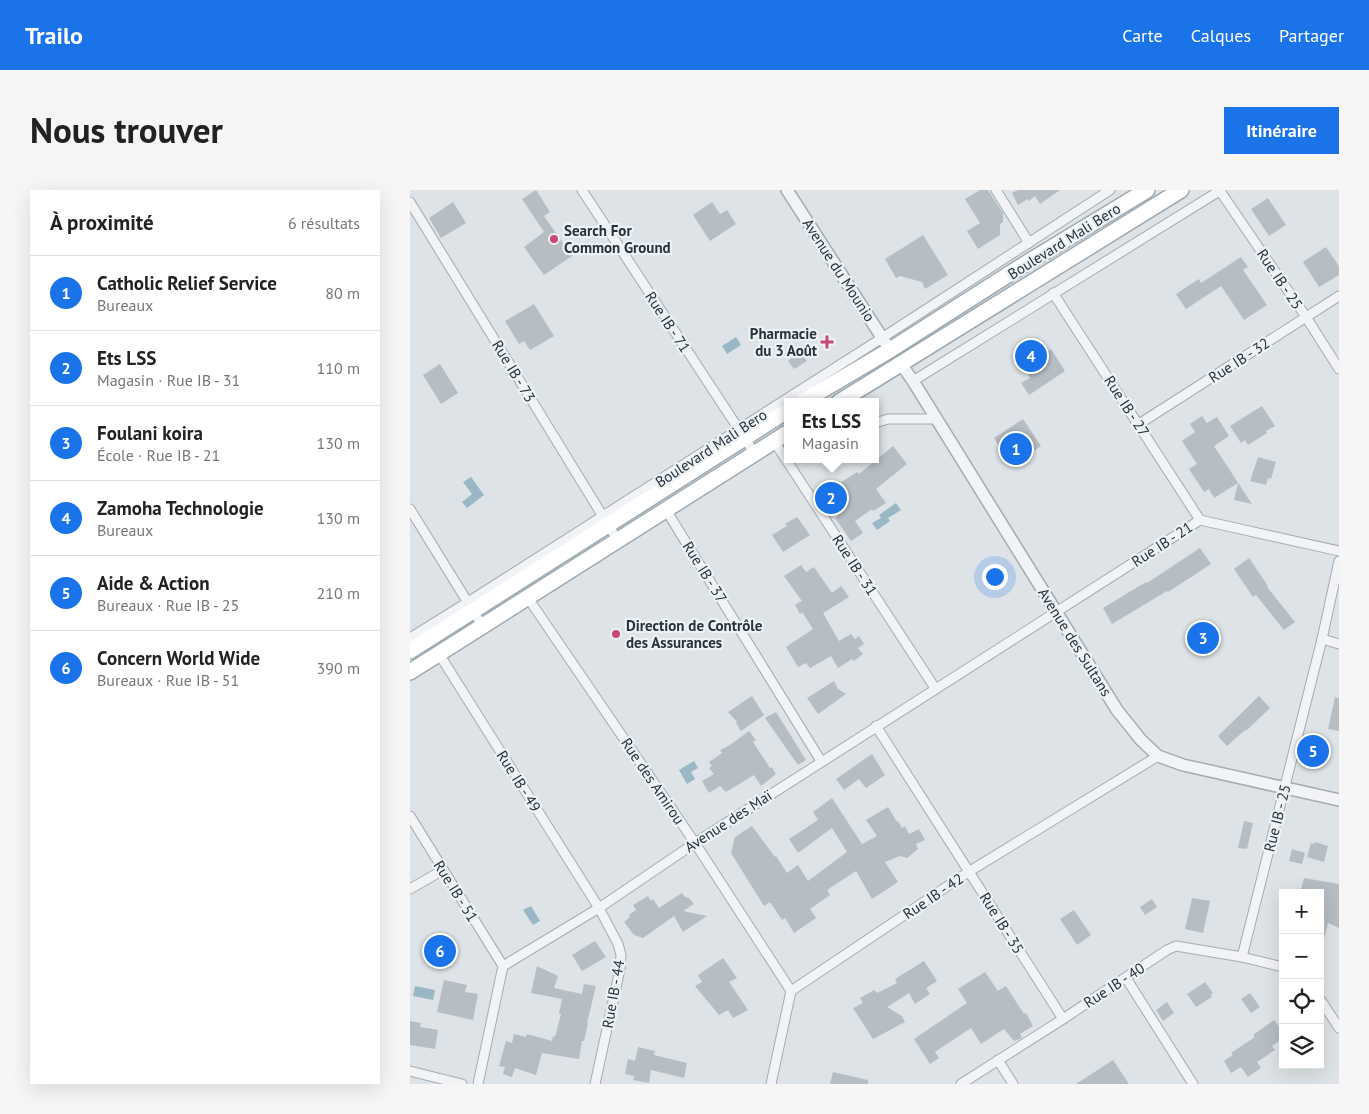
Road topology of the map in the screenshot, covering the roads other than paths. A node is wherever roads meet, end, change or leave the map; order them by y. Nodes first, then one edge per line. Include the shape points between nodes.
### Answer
1 (582, 190) edge
2 (787, 190) edge
3 (996, 190) edge
4 (1110, 190) edge
5 (1147, 190) edge
6 (1180, 190) edge
7 (1220, 190) edge
8 (410, 202) edge
9 (1029, 243) junction
10 (1053, 293) junction
11 (1339, 296) edge
12 (1306, 317) junction
13 (886, 344) junction
14 (901, 364) junction
15 (1339, 369) edge
16 (913, 381) junction
17 (800, 398) edge
18 (808, 398) edge
19 (846, 398) edge
20 (784, 408) edge
21 (784, 413) edge
22 (936, 419) junction
23 (879, 422) edge
24 (1139, 424) junction
25 (742, 434) junction
26 (784, 435) edge
27 (774, 442) junction
28 (784, 453) edge
29 (755, 454) junction
30 (791, 463) edge
31 (410, 509) edge
32 (666, 510) junction
33 (1200, 520) junction
34 (605, 521) junction
35 (618, 541) junction
36 (1339, 551) edge
37 (1339, 561) edge
38 (528, 598) junction
39 (471, 607) junction
40 (1056, 612) junction
41 (482, 627) junction
42 (410, 638) edge
43 (1322, 639) junction
44 (1339, 644) edge
45 (410, 651) edge
46 (439, 654) junction
47 (410, 672) edge
48 (935, 688) junction
49 (876, 726) junction
50 (1158, 756) junction
51 (822, 761) junction
52 (1284, 789) junction
53 (1339, 800) edge
54 (410, 816) edge
55 (695, 843) junction
56 (443, 870) junction
57 (970, 871) junction
58 (410, 889) edge
59 (599, 908) junction
60 (1242, 957) junction
61 (503, 966) junction
62 (1279, 966) edge
63 (1126, 978) junction
64 (791, 991) junction
65 (1324, 1005) edge
66 (1063, 1019) junction
67 (1339, 1028) edge
68 (998, 1060) junction
69 (410, 1071) edge
70 (462, 1084) edge
71 (478, 1084) edge
72 (595, 1084) edge
73 (771, 1084) edge
74 (961, 1084) edge
75 (1013, 1084) edge
76 (1193, 1084) edge

1 - 25 street, Rue IB - 71
2 - 13 street, Avenue du Mounio
3 - 9 street
4 - 9 street, Boulevard Mali Bero
5 - 13 main road, Boulevard Mali Bero
6 - 14 main road, Boulevard Mali Bero
7 - 10 street
7 - 12 street, Rue IB - 25
8 - 34 street, Rue IB - 73
9 - 13 street, Boulevard Mali Bero
10 - 16 street
10 - 24 street, Rue IB - 27
11 - 12 street, Rue IB - 32
12 - 15 street, Rue IB - 25
12 - 24 street, Rue IB - 32
13 - 17 street, Boulevard Mali Bero
13 - 18 main road, Boulevard Mali Bero
14 - 16 street, Avenue des Sultans
14 - 19 main road, Boulevard Mali Bero
16 - 22 street, Avenue des Sultans
20 - 25 street, Boulevard Mali Bero
21 - 25 main road, Boulevard Mali Bero
22 - 23 street
22 - 40 street, Avenue des Sultans
24 - 33 street, Rue IB - 27
25 - 29 street, Rue IB - 71
25 - 34 main road, Boulevard Mali Bero
26 - 27 main road, Boulevard Mali Bero
27 - 28 street, Rue IB - 31
27 - 29 main road, Boulevard Mali Bero
29 - 32 main road, Boulevard Mali Bero
30 - 48 street, Rue IB - 31
31 - 39 street
32 - 35 main road, Boulevard Mali Bero
32 - 51 street, Rue IB - 37
33 - 36 street, Rue IB - 21
33 - 40 street, Rue IB - 21
34 - 35 street, Rue IB - 73
34 - 39 main road, Boulevard Mali Bero
35 - 38 main road, Boulevard Mali Bero
37 - 43 street, Rue IB - 25
38 - 41 main road, Boulevard Mali Bero
38 - 55 street, Rue des Amirou
39 - 41 street
39 - 42 street, Boulevard Mali Bero
39 - 45 main road, Boulevard Mali Bero
40 - 48 street, Avenue des Maï
40 - 50 street, Avenue des Sultans via 1117,710
41 - 46 main road, Boulevard Mali Bero
43 - 44 street
43 - 52 street, Rue IB - 25
46 - 47 main road, Boulevard Mali Bero
46 - 59 street, Rue IB - 49
48 - 49 street, Avenue des Maï
49 - 51 street, Avenue des Maï
49 - 57 street, Rue IB - 35
50 - 52 street, Avenue des Sultans
50 - 57 street, Rue IB - 42
51 - 55 street, Avenue des Maï
52 - 53 street, Avenue des Sultans
52 - 60 street, Rue IB - 25
54 - 56 street, Rue IB - 51
55 - 59 street, Avenue des Maï
55 - 64 street, Rue des Amirou
56 - 58 street
56 - 61 street, Rue IB - 51
57 - 64 street, Rue IB - 42
57 - 66 street, Rue IB - 35
59 - 61 street, Avenue des Maï
59 - 72 street, Rue IB - 44 via 621,955
60 - 62 street, Rue IB - 40
60 - 63 street, Rue IB - 40 via 1176,946
61 - 71 street
63 - 66 street, Rue IB - 40
63 - 76 street
64 - 73 street
65 - 67 street
66 - 68 street, Rue IB - 40
68 - 74 street, Rue IB - 40
68 - 75 street
69 - 70 street

